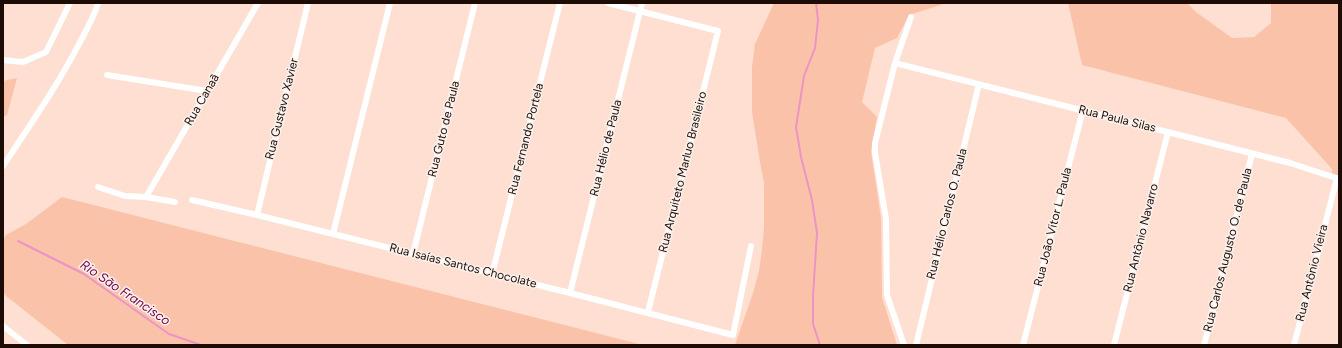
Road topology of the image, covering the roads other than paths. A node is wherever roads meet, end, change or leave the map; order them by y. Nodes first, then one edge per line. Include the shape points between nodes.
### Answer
1 (70, 3) edge
2 (98, 3) edge
3 (258, 3) edge
4 (308, 3) edge
5 (390, 3) edge
6 (475, 3) edge
7 (560, 3) edge
8 (608, 3) edge
9 (642, 3) edge
10 (639, 11) junction
11 (911, 17) dead end
12 (3, 60) edge
13 (894, 63) junction
14 (107, 74) dead end
15 (979, 84) junction
16 (207, 91) junction
17 (1083, 110) junction
18 (1168, 132) junction
19 (1252, 154) junction
20 (3, 166) edge
21 (1338, 179) edge
22 (98, 186) dead end
23 (146, 197) junction
24 (192, 200) dead end
25 (174, 202) dead end
26 (257, 215) junction
27 (334, 234) junction
28 (751, 246) dead end
29 (413, 254) junction
30 (492, 274) junction
31 (570, 292) junction
32 (648, 312) junction
33 (3, 326) edge
34 (27, 345) edge
35 (904, 345) edge
36 (916, 345) edge
37 (1023, 345) edge
38 (1114, 345) edge
39 (1204, 345) edge
40 (1294, 345) edge

1 - 12 street via 46,52 23,62
2 - 20 street via 75,52 52,92
3 - 16 street, Rua Canaã
4 - 26 street, Rua Gustavo Xavier
5 - 27 street
6 - 29 street, Rua Guto de Paula
7 - 30 street, Rua Fernando Portela
8 - 10 street
9 - 10 street, Rua Hélio de Paula
10 - 31 street, Rua Hélio de Paula
10 - 32 street, Rua Arquiteto Marluo Brasileiro via 718,31
11 - 13 street
13 - 15 street, Rua Paula Silas
13 - 35 street via 875,153 886,219 887,295
14 - 16 street
15 - 17 street, Rua Paula Silas
15 - 36 street, Rua Hélio Carlos O. Paula
16 - 23 street, Rua Canaã
17 - 18 street, Rua Paula Silas
17 - 37 street, Rua João Vitor L. Paula
18 - 19 street, Rua Paula Silas
18 - 38 street, Rua Antônio Navarro
19 - 21 street, Rua Paula Silas
19 - 39 street, Rua Carlos Augusto O. de Paula
21 - 40 street, Rua Antônio Vieira
22 - 23 street via 126,196
23 - 25 street
24 - 26 street, Rua Isaías Santos Chocolate
26 - 27 street, Rua Isaías Santos Chocolate
27 - 29 street, Rua Isaías Santos Chocolate
28 - 32 street, Rua Isaías Santos Chocolate via 733,335
29 - 30 street, Rua Isaías Santos Chocolate
30 - 31 street, Rua Isaías Santos Chocolate
31 - 32 street, Rua Isaías Santos Chocolate
33 - 34 street

